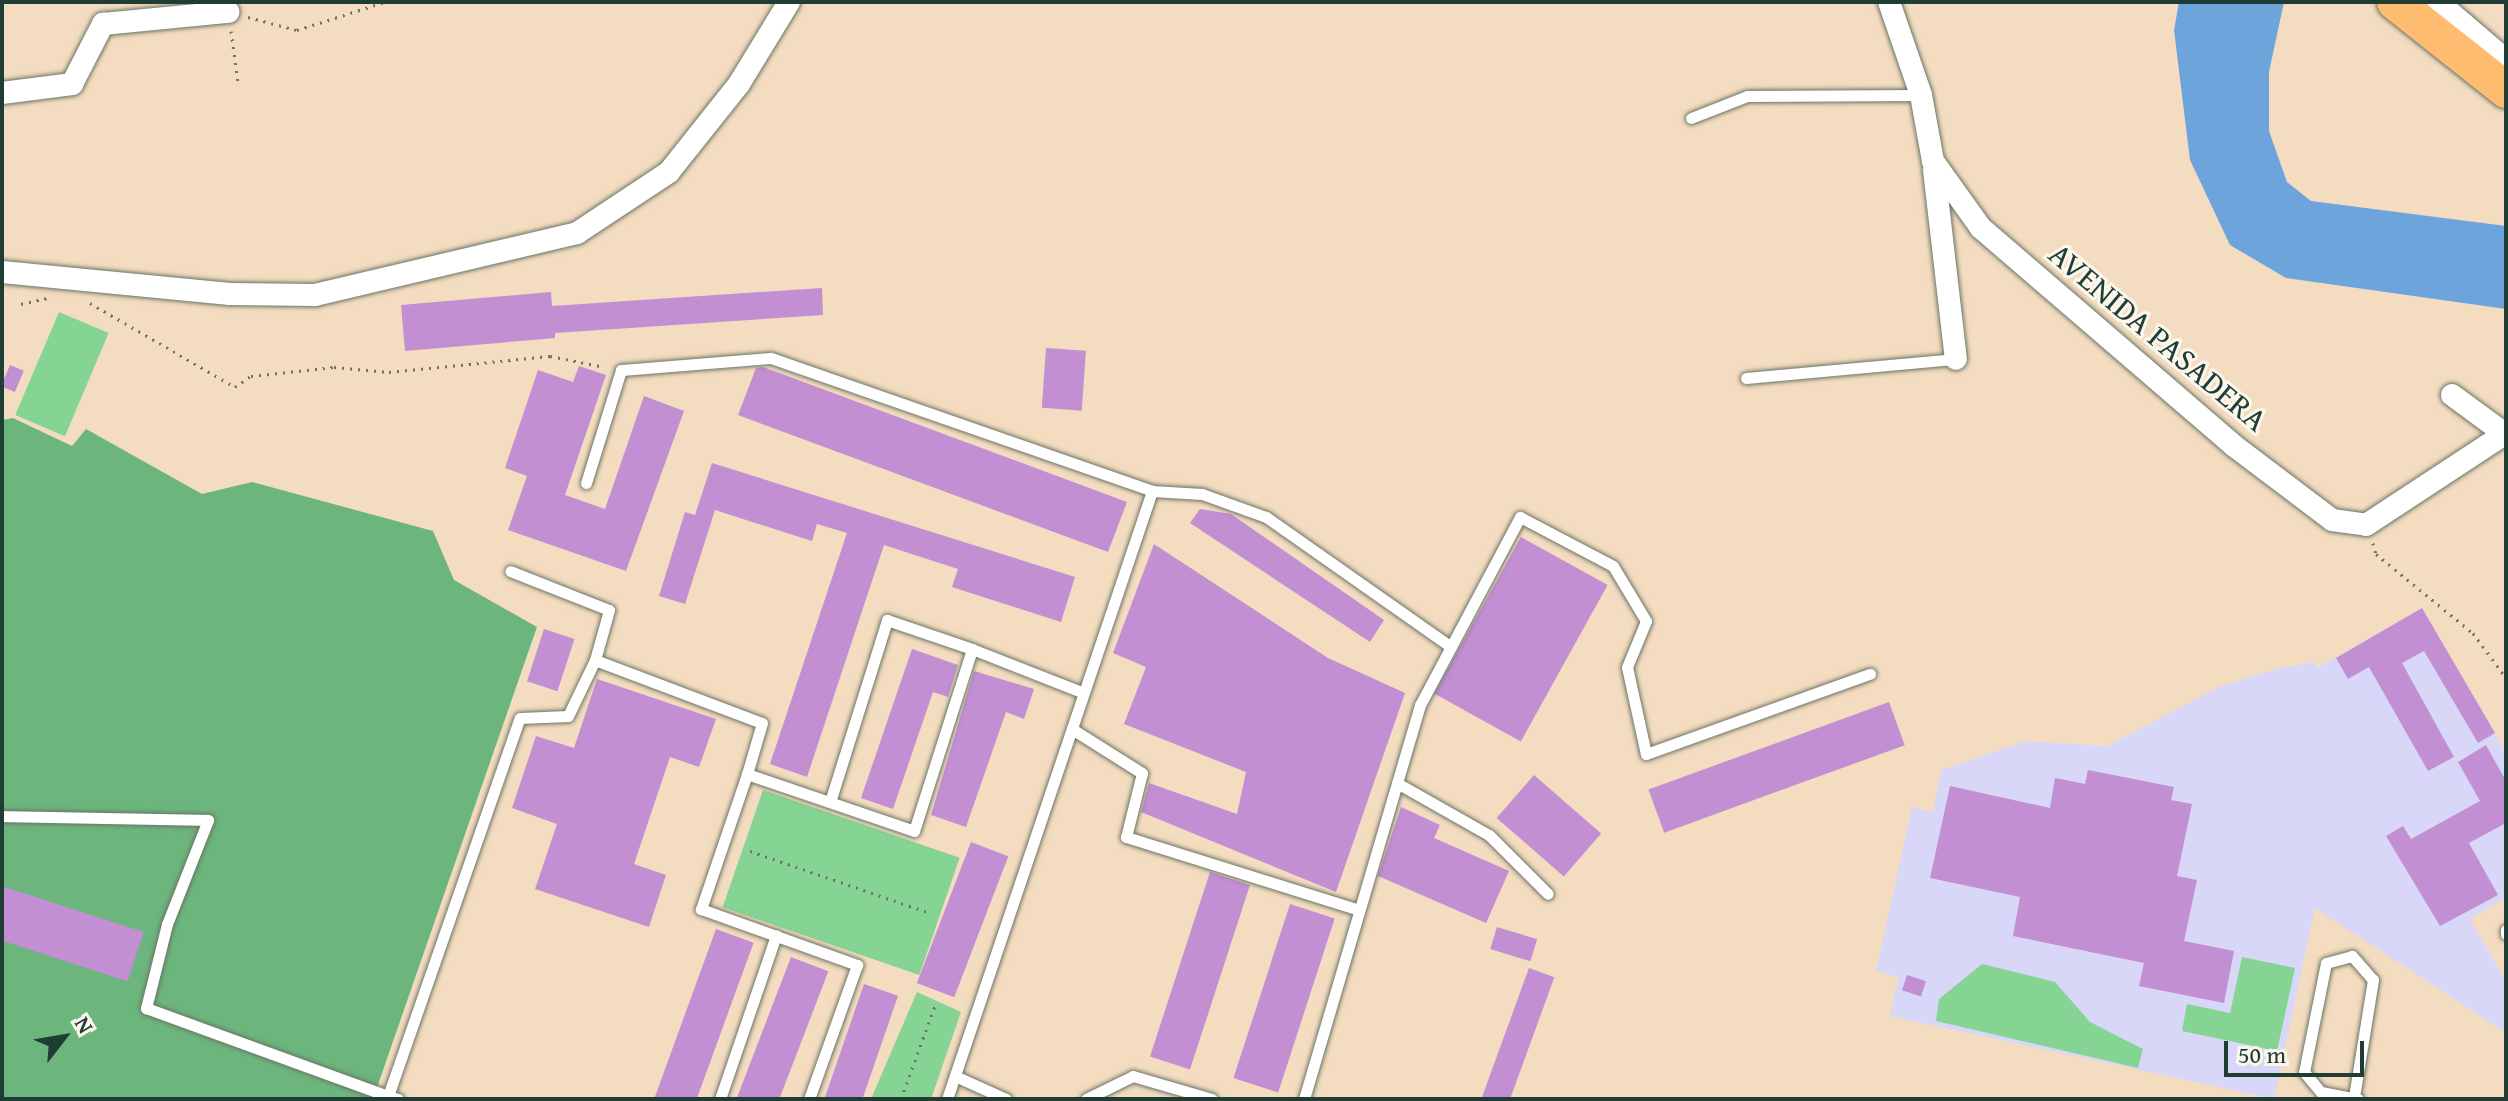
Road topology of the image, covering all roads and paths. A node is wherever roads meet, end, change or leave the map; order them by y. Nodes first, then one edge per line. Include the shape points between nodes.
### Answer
1 (385, 2) edge
2 (789, 2) edge
3 (1889, 2) edge
4 (2395, 2) edge
5 (2438, 2) edge
6 (228, 12) junction
7 (2506, 60) edge
8 (238, 83) dead end
9 (2506, 90) edge
10 (2, 93) edge
11 (1921, 95) junction
12 (1691, 118) dead end
13 (1933, 161) junction
14 (2, 272) edge
15 (57, 297) dead end
16 (82, 299) dead end
17 (21, 304) dead end
18 (1956, 359) joint
19 (621, 370) junction
20 (1746, 378) dead end
21 (2452, 395) dead end
22 (2505, 433) edge
23 (586, 483) dead end
24 (1152, 491) junction
25 (2366, 525) junction
26 (510, 571) dead end
27 (1451, 647) junction
28 (972, 649) junction
29 (595, 660) junction
30 (1870, 674) dead end
31 (2506, 678) edge
32 (1084, 693) junction
33 (1072, 729) junction
34 (747, 774) junction
35 (1397, 783) junction
36 (830, 802) junction
37 (2, 816) edge
38 (750, 851) dead end
39 (1548, 894) dead end
40 (1359, 910) junction
41 (930, 913) dead end
42 (776, 935) junction
43 (936, 1003) dead end
44 (955, 1076) junction
45 (393, 1097) edge
46 (2356, 1098) edge
47 (720, 1099) edge
48 (809, 1099) edge
49 (901, 1099) edge
50 (947, 1099) edge
51 (1006, 1099) edge
52 (1086, 1099) edge
53 (1212, 1099) edge
54 (1304, 1099) edge

1 - 6 path via 297,30
2 - 14 street via 739,84 669,172 577,233 315,295 230,294
3 - 11 street, AVENIDA PASADERA
4 - 9 main road
5 - 7 street
6 - 8 path
6 - 10 street via 103,24 72,84
11 - 12 lane via 1747,96
11 - 13 street, AVENIDA PASADERA
13 - 18 street
13 - 25 street, AVENIDA PASADERA via 1981,228 2233,445 2332,520
15 - 17 path
16 - 19 path via 235,387 251,376 334,367 389,372 550,356
18 - 20 lane
19 - 23 lane
19 - 24 lane via 771,358
21 - 22 street
22 - 25 street
24 - 27 lane via 1202,494 1266,517
24 - 32 lane
25 - 31 path via 2376,554 2473,633
26 - 29 lane via 609,610
27 - 30 lane via 1520,517 1613,566 1646,621 1627,667 1646,754
27 - 35 lane via 1420,705
28 - 32 lane
28 - 36 lane via 914,831
28 - 36 lane via 887,620
29 - 34 lane via 762,723
29 - 45 lane via 568,716 520,718
32 - 33 lane
33 - 40 lane via 1142,773 1126,837
33 - 44 lane
34 - 36 lane
34 - 42 lane via 701,909
35 - 39 lane via 1489,835
35 - 40 lane
37 - 45 lane via 208,820 167,924 146,1008
38 - 41 path
40 - 54 lane
42 - 47 lane
42 - 48 lane via 857,965
43 - 49 path
44 - 50 lane
44 - 51 lane
46 - 46 lane via 2373,980 2352,956 2326,963 2304,1072 2321,1092
52 - 53 lane via 1133,1076

